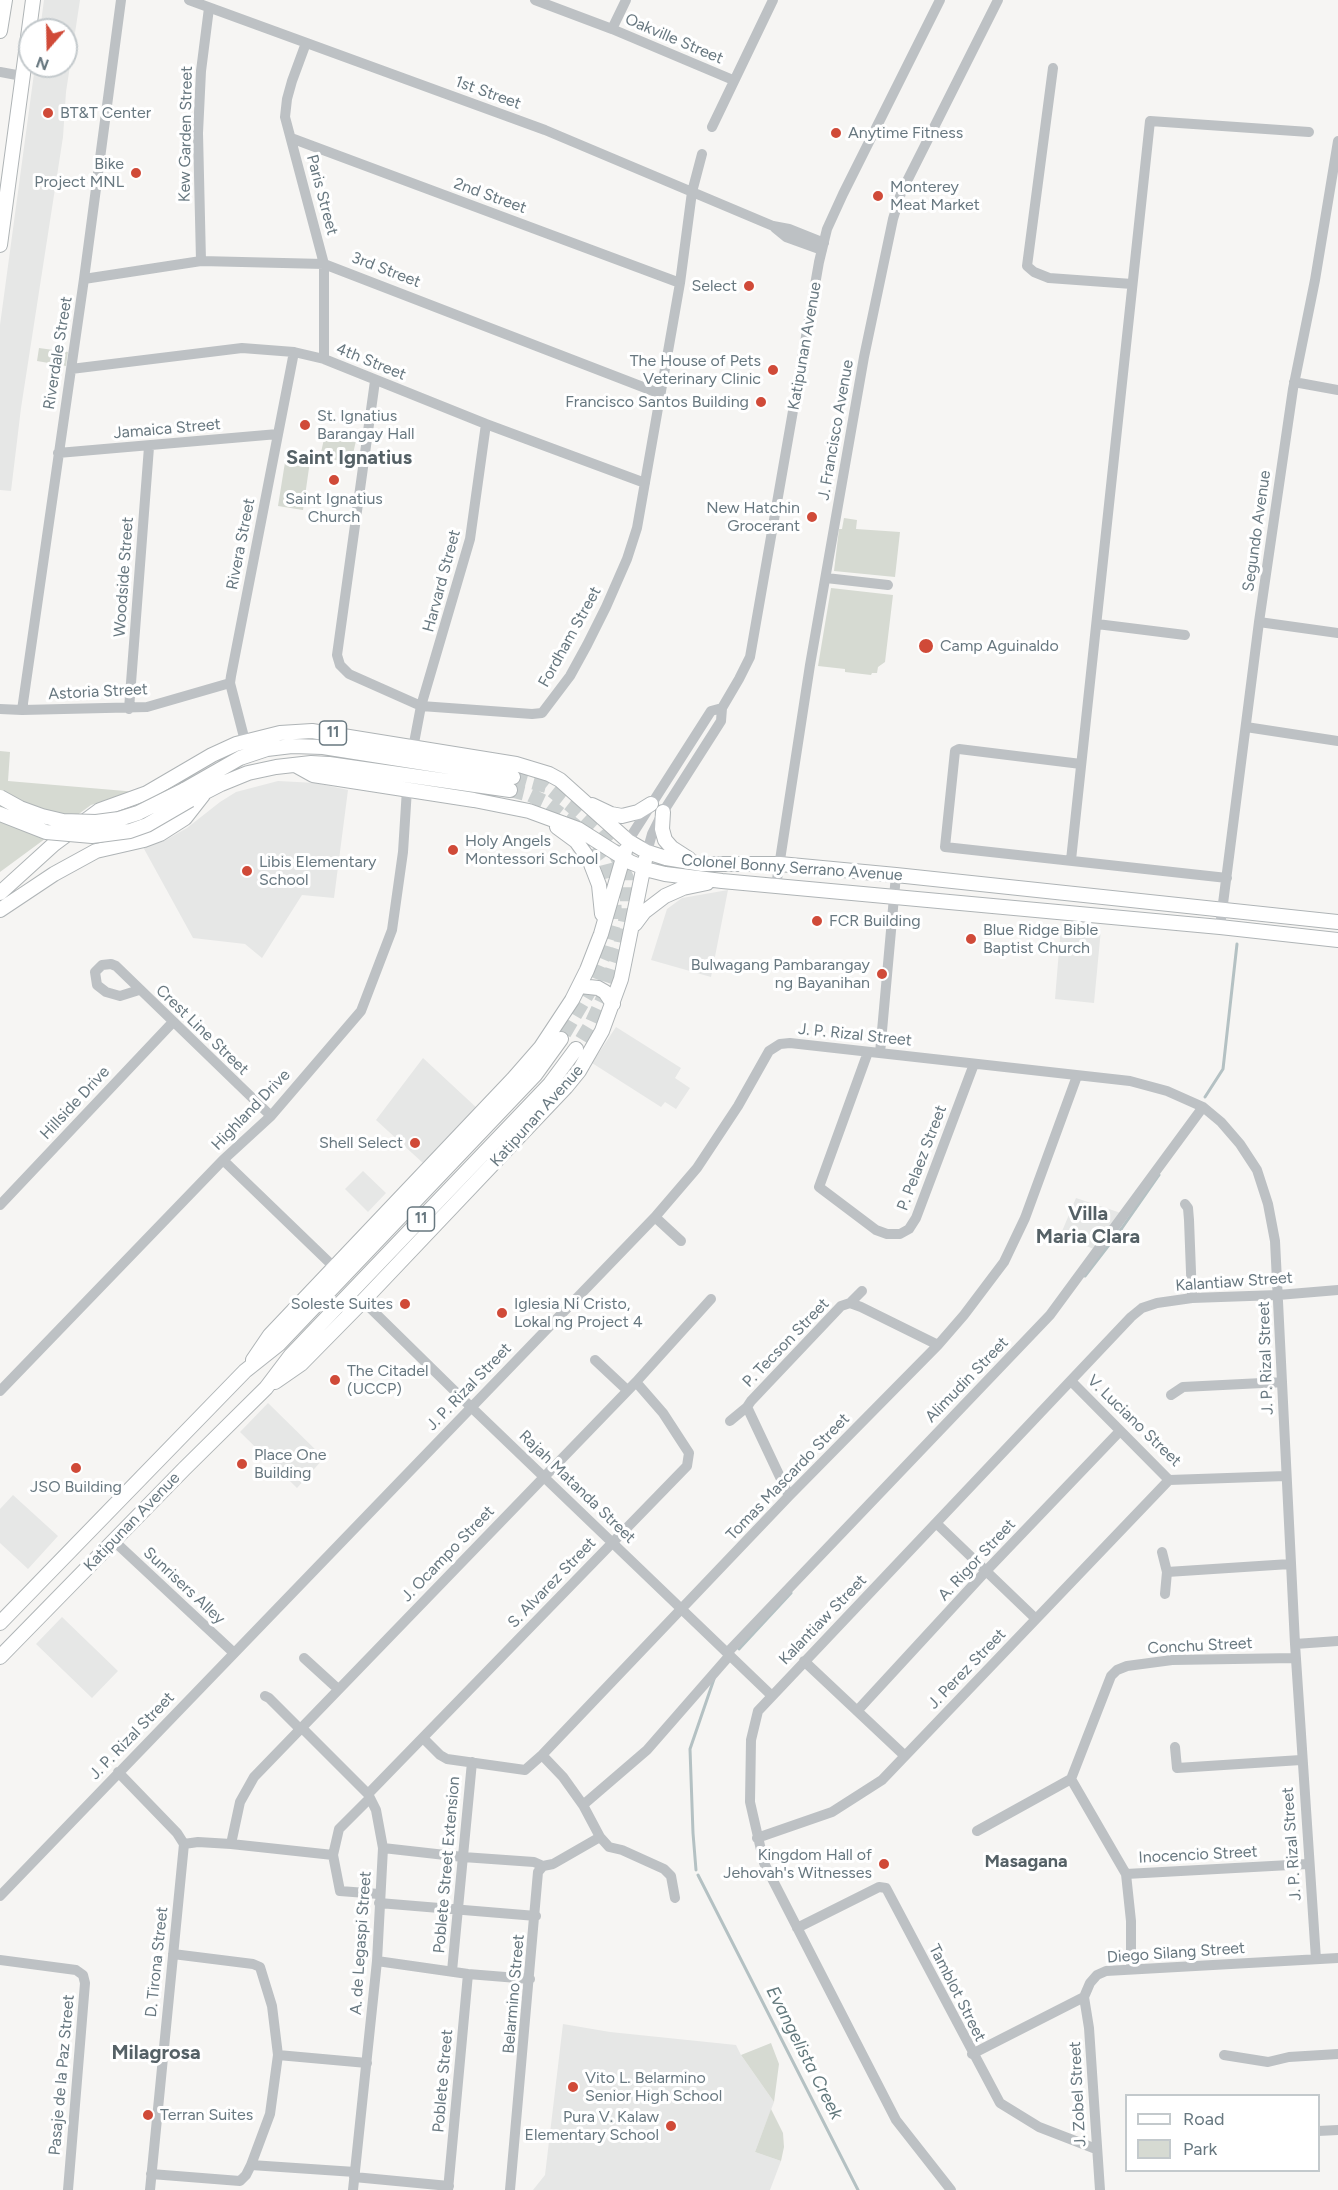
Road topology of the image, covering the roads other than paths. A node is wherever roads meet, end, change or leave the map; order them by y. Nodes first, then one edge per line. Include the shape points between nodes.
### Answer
1 (4, 0) edge
2 (33, 0) edge
3 (121, 0) edge
4 (189, 0) edge
5 (535, 0) edge
6 (626, 0) edge
7 (773, 0) edge
8 (940, 0) edge
9 (998, 0) edge
10 (209, 8) junction
11 (30, 18) edge
12 (612, 29) junction
13 (0, 31) edge
14 (306, 43) junction
15 (1053, 68) dead end
16 (0, 72) edge
17 (18, 75) edge
18 (22, 78) edge
19 (733, 80) junction
20 (712, 127) dead end
21 (1310, 132) dead end
22 (291, 138) junction
23 (1338, 141) edge
24 (702, 154) dead end
25 (692, 192) junction
26 (0, 245) edge
27 (823, 247) junction
28 (201, 261) junction
29 (324, 264) junction
30 (84, 279) junction
31 (680, 283) junction
32 (1132, 284) junction
33 (294, 352) junction
34 (324, 359) junction
35 (71, 369) junction
36 (375, 381) junction
37 (1294, 382) junction
38 (1338, 390) edge
39 (661, 394) junction
40 (486, 424) junction
41 (278, 434) junction
42 (149, 447) junction
43 (58, 453) junction
44 (645, 483) junction
45 (826, 578) junction
46 (888, 585) dead end
47 (1258, 622) junction
48 (1097, 624) junction
49 (1338, 633) edge
50 (1185, 635) dead end
51 (230, 683) junction
52 (421, 706) junction
53 (722, 708) junction
54 (0, 709) edge
55 (129, 709) junction
56 (22, 710) junction
57 (1246, 727) junction
58 (245, 741) junction
59 (1338, 741) edge
60 (414, 743) dead end
61 (1081, 764) junction
62 (295, 765) junction
63 (407, 789) junction
64 (204, 793) junction
65 (187, 795) junction
66 (0, 797) edge
67 (579, 799) junction
68 (651, 804) junction
69 (529, 811) junction
70 (663, 812) junction
71 (0, 814) edge
72 (628, 842) junction
73 (54, 844) junction
74 (647, 852) junction
75 (622, 858) junction
76 (1071, 860) junction
77 (696, 863) junction
78 (780, 864) junction
79 (644, 868) junction
80 (896, 875) junction
81 (1227, 878) junction
82 (0, 881) edge
83 (720, 881) junction
84 (776, 886) junction
85 (0, 893) edge
86 (894, 898) junction
87 (1223, 909) junction
88 (0, 910) edge
89 (1338, 922) edge
90 (1220, 927) junction
91 (633, 929) junction
92 (601, 934) junction
93 (1338, 940) edge
94 (586, 972) junction
95 (620, 984) junction
96 (580, 986) junction
97 (139, 990) dead end
98 (613, 1004) junction
99 (173, 1022) junction
100 (561, 1039) tunnel mouth
101 (576, 1049) tunnel mouth
102 (868, 1052) junction
103 (880, 1053) junction
104 (974, 1064) junction
105 (1077, 1076) junction
106 (1203, 1107) junction
107 (271, 1116) junction
108 (224, 1160) junction
109 (1185, 1204) dead end
110 (0, 1205) edge
111 (655, 1217) junction
112 (681, 1241) dead end
113 (335, 1268) junction
114 (1338, 1290) edge
115 (862, 1292) dead end
116 (1278, 1295) junction
117 (1192, 1298) junction
118 (711, 1299) dead end
119 (363, 1300) junction
120 (850, 1304) junction
121 (938, 1345) junction
122 (595, 1359) dead end
123 (245, 1371) junction
124 (1071, 1381) junction
125 (636, 1382) junction
126 (1282, 1382) junction
127 (266, 1388) junction
128 (0, 1390) edge
129 (627, 1390) junction
130 (1171, 1395) dead end
131 (471, 1407) junction
132 (747, 1407) junction
133 (730, 1420) dead end
134 (1120, 1431) junction
135 (544, 1475) junction
136 (1286, 1476) junction
137 (1169, 1480) junction
138 (789, 1496) junction
139 (936, 1523) junction
140 (114, 1541) junction
141 (613, 1541) junction
142 (1162, 1552) dead end
143 (1290, 1564) junction
144 (986, 1571) junction
145 (1167, 1572) junction
146 (1165, 1594) dead end
147 (683, 1609) junction
148 (1036, 1619) junction
149 (0, 1623) edge
150 (1338, 1641) edge
151 (1295, 1644) junction
152 (234, 1653) junction
153 (729, 1654) junction
154 (0, 1657) edge
155 (304, 1658) dead end
156 (1296, 1658) junction
157 (804, 1661) junction
158 (338, 1689) junction
159 (771, 1695) junction
160 (265, 1696) dead end
161 (857, 1711) junction
162 (300, 1728) junction
163 (423, 1738) junction
164 (1175, 1748) dead end
165 (542, 1755) junction
166 (905, 1756) junction
167 (1301, 1760) junction
168 (472, 1762) junction
169 (118, 1772) junction
170 (1071, 1779) junction
171 (369, 1796) junction
172 (583, 1806) junction
173 (977, 1831) dead end
174 (600, 1838) junction
175 (757, 1838) junction
176 (184, 1844) junction
177 (231, 1844) junction
178 (383, 1848) junction
179 (333, 1855) junction
180 (463, 1857) junction
181 (1308, 1864) junction
182 (543, 1866) junction
183 (1126, 1874) junction
184 (0, 1896) edge
185 (675, 1898) dead end
186 (379, 1899) junction
187 (458, 1910) junction
188 (536, 1916) junction
189 (798, 1928) junction
190 (173, 1954) junction
191 (1338, 1958) edge
192 (1316, 1959) junction
193 (0, 1960) edge
194 (376, 1961) junction
195 (1131, 1969) junction
196 (452, 1971) junction
197 (468, 1974) junction
198 (530, 1979) junction
199 (1084, 1997) junction
200 (972, 2054) junction
201 (278, 2055) junction
202 (1224, 2055) dead end
203 (1338, 2055) edge
204 (367, 2063) junction
205 (1338, 2130) edge
206 (1320, 2131) edge
207 (1096, 2149) junction
208 (251, 2165) junction
209 (151, 2174) junction
210 (355, 2175) junction
211 (449, 2188) edge
212 (68, 2190) edge
213 (150, 2190) edge
214 (353, 2190) edge
215 (510, 2190) edge
216 (951, 2190) edge
217 (1100, 2190) edge

1 - 13 main road
2 - 11 main road
3 - 30 street, Riverdale Street
4 - 10 street, 1st Street
5 - 12 street, Oakville Street
6 - 12 street
7 - 19 street
8 - 27 street, Katipunan Avenue via 843,194
9 - 45 street, J. Francisco Avenue via 905,186 893,219 864,357
10 - 14 street, 1st Street
10 - 28 street, Kew Garden Street via 198,134
12 - 19 street, Oakville Street
14 - 22 street, Paris Street via 287,99 285,117
14 - 25 street, 1st Street via 545,130
15 - 32 street via 1027,266 1049,278
16 - 17 street
18 - 26 main road
19 - 20 street
21 - 32 street via 1150,121
22 - 29 street, Paris Street
22 - 31 street, 2nd Street
23 - 37 street, Segundo Avenue
24 - 25 street, Fordham Street
25 - 27 street, 1st Street via 789,229
25 - 31 street, Fordham Street
27 - 53 street, Katipunan Avenue via 753,647
28 - 29 street, 3rd Street
28 - 30 street, 3rd Street
29 - 34 street, Paris Street
29 - 39 street, 3rd Street
30 - 35 street, Riverdale Street
31 - 39 street, Fordham Street
32 - 48 street
33 - 34 street, 4th Street
33 - 35 street, 4th Street via 242,348
33 - 41 street, Rivera Street
34 - 36 street, 4th Street
35 - 43 street, Riverdale Street
36 - 40 street, 4th Street
36 - 52 street, Fordham Street via 337,655 339,665 349,674
37 - 38 street
37 - 47 street, Segundo Avenue
39 - 44 street, Fordham Street
40 - 44 street, 4th Street
40 - 52 street, Harvard Street via 470,539
41 - 42 street, Jamaica Street
41 - 51 street, Rivera Street
42 - 43 street, Jamaica Street
42 - 55 street, Woodside Street
43 - 56 street, Riverdale Street
44 - 52 street, Fordham Street via 637,528 606,607 570,676 542,712
45 - 46 street
45 - 78 street, J. Francisco Avenue
47 - 49 street
47 - 57 street, Segundo Avenue
48 - 50 street
48 - 61 street
51 - 55 street, Astoria Street
51 - 58 street, Rivera Street
52 - 60 street, Harvard Street
53 - 68 street, Katipunan Avenue via 711,711
53 - 70 street, Katipunan Avenue via 722,721
54 - 56 street, Astoria Street
55 - 56 street, Astoria Street
57 - 59 street
57 - 81 street, Segundo Avenue
58 - 67 main road, Colonel Bonny Serrano Avenue / 11 via 286,732 322,732 526,766 560,780
58 - 73 main road, Colonel Bonny Serrano Avenue / 11 via 212,754 147,793 100,810
61 - 76 street
61 - 76 street via 959,749 952,758 945,847
62 - 63 main road, Colonel Bonny Serrano Avenue via 313,775
62 - 64 main road, 11 via 248,773
62 - 65 main road, 11 via 329,764 512,784 323,747 291,746 240,758
63 - 69 main road, Colonel Bonny Serrano Avenue
63 - 107 street, Highland Drive via 392,930 362,1011
64 - 65 main road, 11
64 - 88 main road, 11 via 185,818 160,834 96,851
65 - 66 main road, 11, bridge via 119,819 96,822 42,816
65 - 71 main road, 11, bridge via 147,825 92,836 46,832
67 - 68 main road via 622,816
67 - 72 main road, Colonel Bonny Serrano Avenue / 11
68 - 72 street, Katipunan Avenue
69 - 75 main road, Colonel Bonny Serrano Avenue via 578,829
69 - 92 main road via 570,836 589,858 602,896
70 - 74 street, Katipunan Avenue
70 - 77 main road via 665,840
72 - 74 main road, Colonel Bonny Serrano Avenue / 11
72 - 75 main road, Katipunan Avenue / 11
73 - 82 main road
73 - 85 main road, Colonel Bonny Serrano Avenue
74 - 77 main road, Colonel Bonny Serrano Avenue
74 - 79 main road, Katipunan Avenue / 11
75 - 79 main road, Colonel Bonny Serrano Avenue
75 - 92 main road, Katipunan Avenue / 11
76 - 81 street
77 - 78 main road, Colonel Bonny Serrano Avenue
78 - 80 main road, Colonel Bonny Serrano Avenue
78 - 84 street, J. Francisco Avenue
79 - 83 main road, Colonel Bonny Serrano Avenue
79 - 91 main road, Katipunan Avenue / 11
80 - 86 street
80 - 87 main road, Colonel Bonny Serrano Avenue
81 - 87 street, Segundo Avenue
83 - 84 main road, Colonel Bonny Serrano Avenue
83 - 91 main road via 668,895 644,912
84 - 86 main road, Colonel Bonny Serrano Avenue
86 - 90 main road, Colonel Bonny Serrano Avenue
86 - 103 street
87 - 89 main road, Colonel Bonny Serrano Avenue
87 - 90 street, Segundo Avenue
90 - 93 main road, Colonel Bonny Serrano Avenue
91 - 95 main road, Katipunan Avenue / 11
92 - 94 main road, Katipunan Avenue / 11
94 - 95 main road via 599,982
94 - 96 main road, Katipunan Avenue / 11
95 - 98 main road, Katipunan Avenue / 11
96 - 98 main road via 598,988
96 - 113 main road, Katipunan Avenue / 11 via 530,1061
97 - 99 street, Crest Line Street
98 - 119 main road, Katipunan Avenue / 11 via 593,1048 566,1087
99 - 107 street, Crest Line Street
99 - 110 street, Hillside Drive
100 - 123 main road, Katipunan Avenue / 11 via 535,1075 279,1344
101 - 127 main road, Katipunan Avenue / 11 via 550,1084 291,1355
102 - 103 street, J. P. Rizal Street
102 - 104 street, P. Pelaez Street via 819,1187 887,1234 900,1234 916,1218
102 - 111 street, J. P. Rizal Street via 790,1043 769,1051 697,1168
103 - 104 street, J. P. Rizal Street
104 - 105 street, J. P. Rizal Street
105 - 106 street, J. P. Rizal Street via 1130,1081
105 - 121 street, Tomas Mascardo Street via 1026,1218 1004,1262
106 - 116 street, J. P. Rizal Street via 1240,1144 1257,1170 1275,1241
106 - 153 street, Alimudin Street via 1050,1315
107 - 108 street, Highland Drive
108 - 113 street
108 - 128 street, Highland Drive
109 - 117 street
111 - 112 street
111 - 131 street, J. P. Rizal Street
113 - 123 main road, Katipunan Avenue / 11 via 270,1335
114 - 116 street, Kalantiaw Street
115 - 120 street
116 - 117 street, Kalantiaw Street
116 - 126 street, J. P. Rizal Street
117 - 124 street, Kalantiaw Street via 1142,1308
118 - 125 street, J. Ocampo Street
119 - 127 main road, Katipunan Avenue / 11 via 302,1364
119 - 131 street, Rajah Matanda Street
120 - 121 street, P. Tecson Street
120 - 132 street, P. Tecson Street via 841,1306
121 - 138 street, Tomas Mascardo Street
122 - 129 street
123 - 149 main road, Katipunan Avenue / 11
124 - 134 street, V. Luciano Street
124 - 139 street, Kalantiaw Street
125 - 129 street, J. Ocampo Street
125 - 141 street, S. Alvarez Street via 663,1413 689,1459 687,1466
126 - 130 street via 1183,1387
126 - 136 street, J. P. Rizal Street
127 - 140 main road, Katipunan Avenue / 11
129 - 135 street, J. Ocampo Street
131 - 135 street, Rajah Matanda Street
131 - 152 street, J. P. Rizal Street
132 - 133 street
132 - 138 street, P. Tecson Street
134 - 137 street, V. Luciano Street
134 - 144 street, A. Rigor Street
135 - 141 street, Rajah Matanda Street
135 - 158 street, J. Ocampo Street
136 - 137 street, V. Luciano Street
136 - 143 street, J. P. Rizal Street
137 - 148 street, J. Perez Street
138 - 147 street, Tomas Mascardo Street
139 - 144 street
139 - 157 street, Kalantiaw Street
140 - 152 street, Sunrisers Alley
140 - 154 main road, Katipunan Avenue / 11
141 - 147 street, Rajah Matanda Street
141 - 163 street, S. Alvarez Street
142 - 145 street
143 - 145 street
143 - 151 street, J. P. Rizal Street
144 - 148 street
144 - 161 street, A. Rigor Street
145 - 146 street
147 - 153 street, Rajah Matanda Street
147 - 165 street, Tomas Mascardo Street
148 - 166 street, J. Perez Street
150 - 151 street
151 - 156 street, J. P. Rizal Street
152 - 169 street, J. P. Rizal Street
153 - 159 street, Rajah Matanda Street
153 - 172 street, Alimudin Street via 647,1750
155 - 158 street
156 - 167 street, J. P. Rizal Street
156 - 170 street, Conchu Street via 1172,1660 1118,1670 1111,1676
157 - 159 street, Kalantiaw Street
157 - 161 street
158 - 162 street, J. Ocampo Street
159 - 175 street, Kalantiaw Street via 758,1711 751,1740 750,1802
160 - 162 street, A. de Legaspi Street
161 - 166 street
162 - 171 street, A. de Legaspi Street
162 - 177 street, J. Ocampo Street via 246,1789
163 - 168 street, Tomas Mascardo Street via 443,1758
163 - 171 street, S. Alvarez Street
164 - 167 street via 1178,1768
165 - 168 street, Tomas Mascardo Street via 525,1770
165 - 172 street
166 - 175 street, J. Perez Street via 882,1780 832,1812
167 - 181 street, J. P. Rizal Street
168 - 180 street, Poblete Street Extension
169 - 176 street
169 - 184 street, J. P. Rizal Street
170 - 173 street
170 - 183 street
171 - 178 street, A. de Legaspi Street via 376,1810
171 - 179 street, S. Alvarez Street via 339,1829
172 - 174 street
174 - 182 street
174 - 185 street via 609,1847 664,1869 671,1876
175 - 189 street, Kalantiaw Street via 768,1872
176 - 177 street
176 - 190 street, D. Tirona Street
177 - 179 street
178 - 180 street
178 - 186 street, A. de Legaspi Street
179 - 186 street via 340,1891
180 - 182 street
180 - 187 street, Poblete Street Extension
181 - 183 street, Inocencio Street
181 - 192 street, J. P. Rizal Street
182 - 188 street, Belarmino Street via 538,1872
183 - 195 street
186 - 187 street
186 - 194 street, A. de Legaspi Street
187 - 188 street
187 - 196 street, Poblete Street Extension
188 - 198 street, Belarmino Street
189 - 200 street, Tamblot Street via 879,1887 886,1888
189 - 216 street, Kalantiaw Street via 896,2120
190 - 201 street via 260,1967 272,2006
190 - 209 street, D. Tirona Street
191 - 192 street, Diego Silang Street
192 - 195 street, Diego Silang Street
193 - 212 street, Pasaje de la Paz Street via 76,1970 83,1975
194 - 196 street
194 - 204 street, A. de Legaspi Street
195 - 199 street, Diego Silang Street via 1097,1975
196 - 197 street
197 - 198 street
197 - 211 street, Poblete Street
198 - 215 street, Belarmino Street
199 - 200 street, Diego Silang Street
199 - 207 street, J. Zobel Street
200 - 207 street, Tamblot Street via 1000,2103 1039,2127
201 - 204 street
201 - 208 street via 270,2114
202 - 203 street via 1268,2062
204 - 210 street, A. de Legaspi Street
205 - 206 street
207 - 217 street, J. Zobel Street
208 - 209 street via 240,2181
208 - 210 street
209 - 213 street, D. Tirona Street
210 - 211 street
210 - 214 street, A. de Legaspi Street

